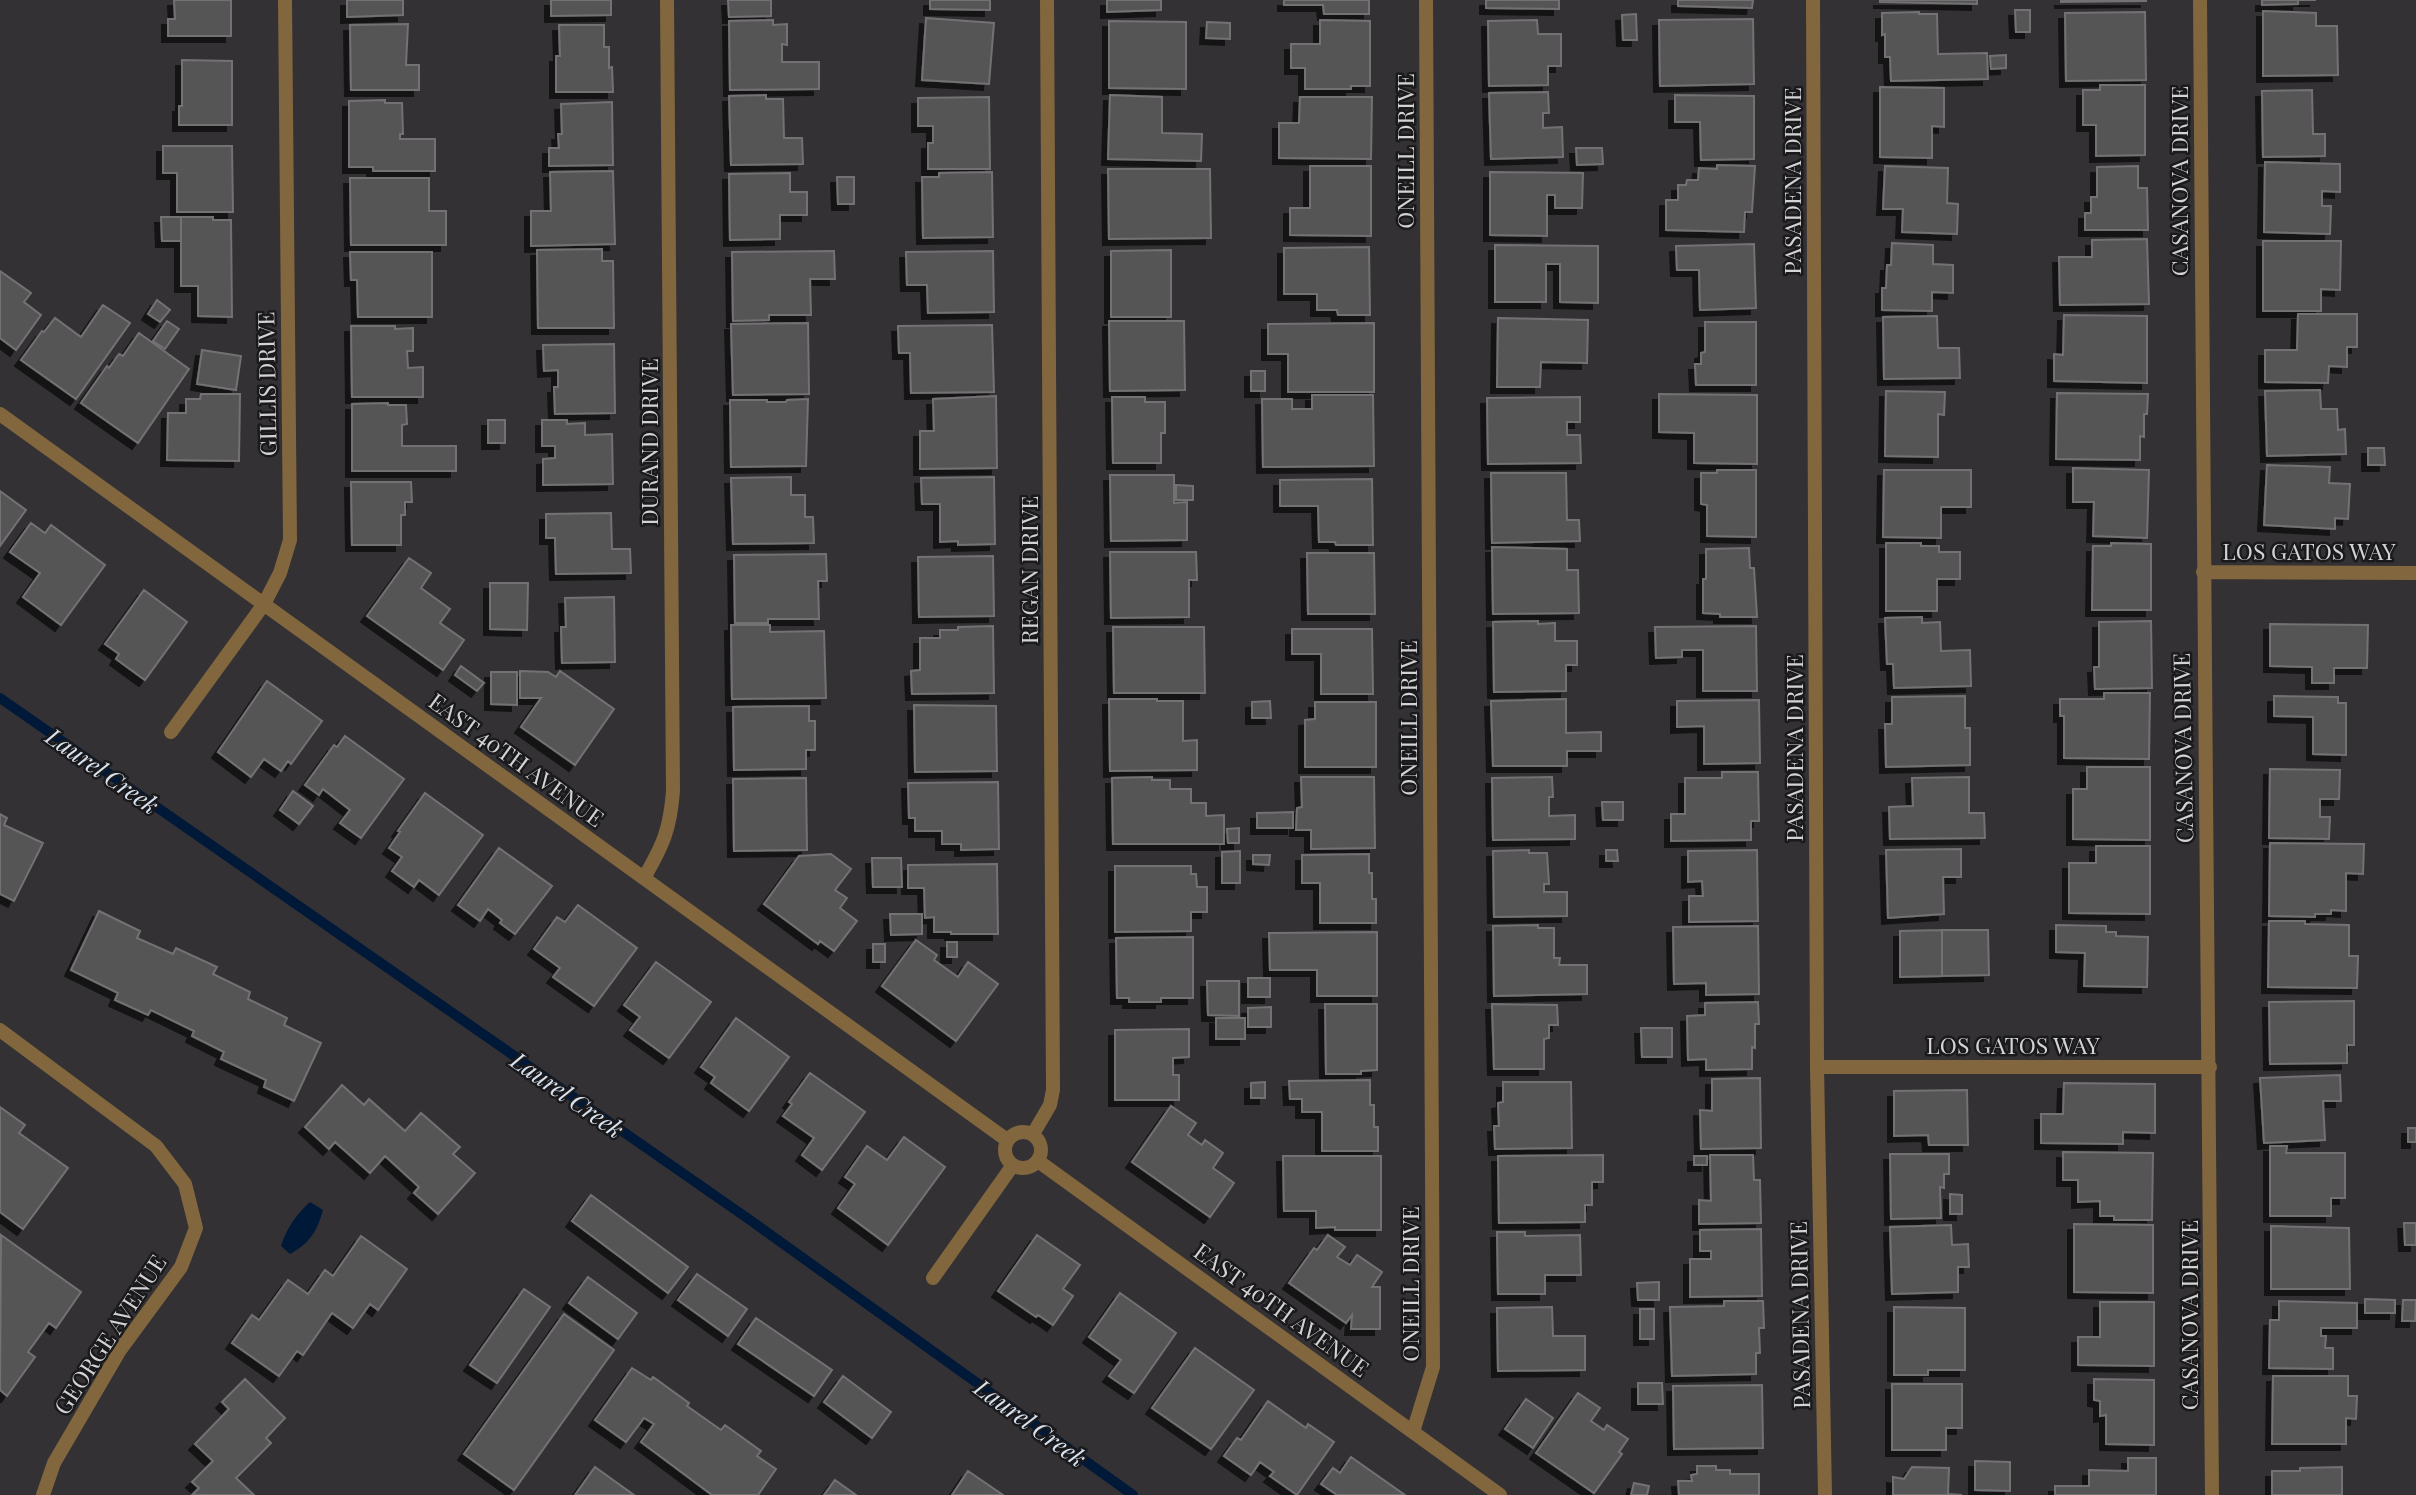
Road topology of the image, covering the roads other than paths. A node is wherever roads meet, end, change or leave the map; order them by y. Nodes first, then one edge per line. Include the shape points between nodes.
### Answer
1 (285, 0) edge
2 (667, 0) edge
3 (1047, 0) edge
4 (1426, 0) edge
5 (1812, 0) edge
6 (2200, 0) edge
7 (0, 414) edge
8 (2203, 572) junction
9 (2416, 573) edge
10 (264, 604) junction
11 (171, 732) dead end
12 (644, 878) junction
13 (0, 1030) edge
14 (1817, 1067) junction
15 (2210, 1067) junction
16 (1033, 1135) junction
17 (1007, 1140) junction
18 (1038, 1161) junction
19 (1013, 1166) junction
20 (933, 1278) dead end
21 (1413, 1432) junction
22 (43, 1495) edge
23 (1500, 1495) edge
24 (1825, 1495) edge
25 (2212, 1495) edge

1 - 10 street, GILLIS DRIVE via 290,540
2 - 12 street, DURAND DRIVE via 673,791 670,822
3 - 16 street, REGAN DRIVE via 1053,1090
4 - 21 street, ONEILL DRIVE via 1433,1367
5 - 14 street, PASADENA DRIVE
6 - 8 street, CASANOVA DRIVE
7 - 10 street, EAST 40TH AVENUE
8 - 9 street, LOS GATOS WAY
8 - 15 street, CASANOVA DRIVE
10 - 11 street, GILLIS DRIVE
10 - 12 street, EAST 40TH AVENUE
12 - 17 street, EAST 40TH AVENUE
13 - 22 street, GEORGE AVENUE via 156,1146 185,1184 196,1228 181,1267 120,1350 54,1463
14 - 15 street, LOS GATOS WAY
14 - 24 street, PASADENA DRIVE
15 - 25 street, CASANOVA DRIVE
16 - 17 street via 1021,1132
16 - 18 street via 1041,1144
17 - 19 street via 1005,1154
18 - 19 street via 1028,1168
18 - 21 street, EAST 40TH AVENUE
19 - 20 street
21 - 23 street, EAST 40TH AVENUE

